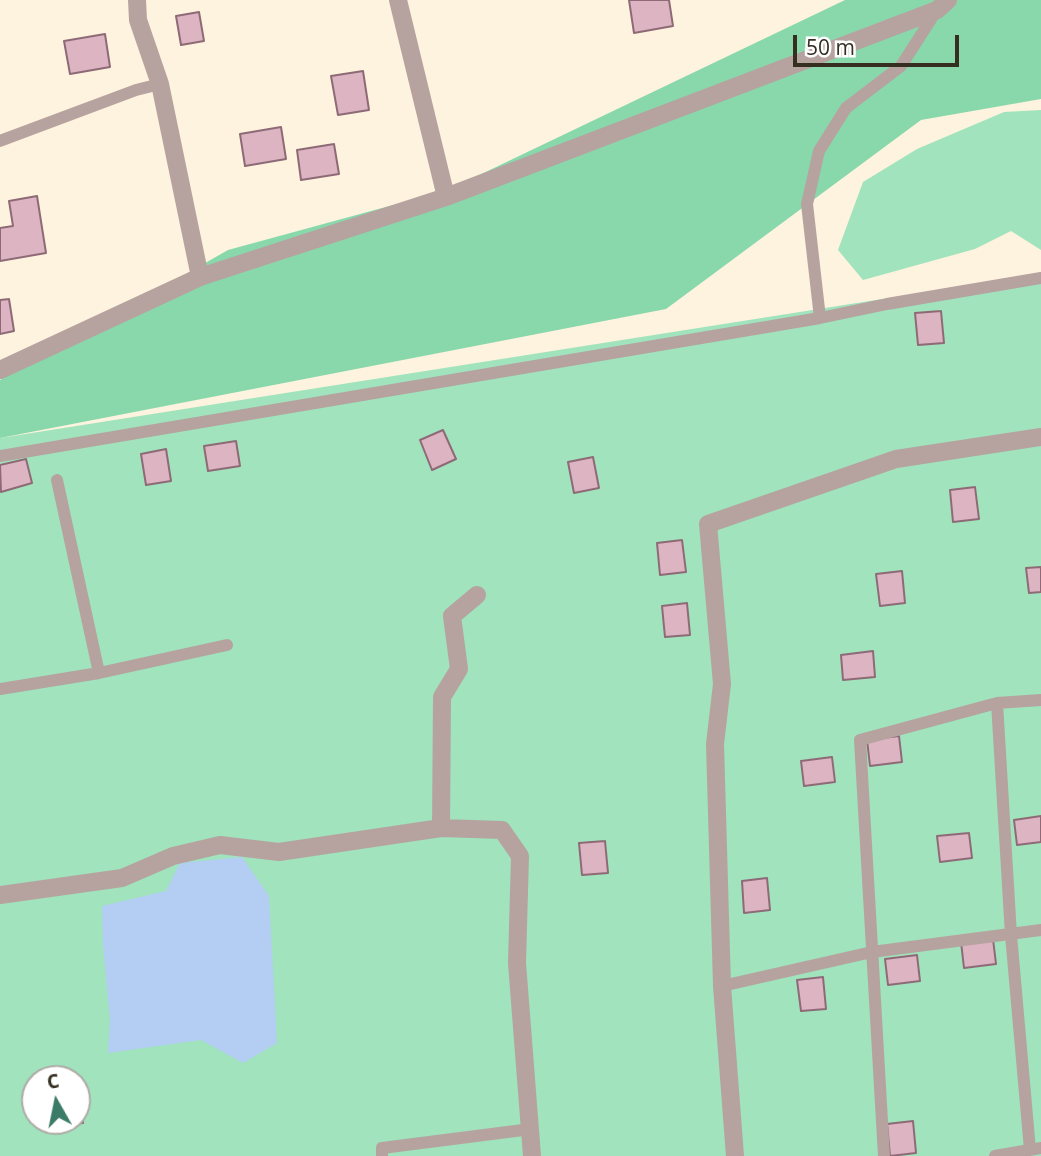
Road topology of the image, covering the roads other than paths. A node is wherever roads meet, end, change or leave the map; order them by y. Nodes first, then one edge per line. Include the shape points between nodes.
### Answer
1 (136, 0) edge
2 (398, 0) edge
3 (942, 5) edge
4 (160, 84) junction
5 (0, 141) edge
6 (446, 197) junction
7 (200, 277) junction
8 (1041, 278) edge
9 (820, 318) junction
10 (0, 370) edge
11 (1041, 437) edge
12 (0, 456) edge
13 (57, 480) dead end
14 (477, 595) dead end
15 (228, 645) dead end
16 (99, 673) junction
17 (0, 689) edge
18 (1041, 700) edge
19 (998, 703) junction
20 (441, 828) junction
21 (0, 895) edge
22 (1041, 930) edge
23 (1011, 935) junction
24 (872, 952) junction
25 (722, 986) junction
26 (531, 1129) junction
27 (1035, 1149) edge
28 (382, 1156) edge
29 (533, 1156) edge
30 (735, 1156) edge
31 (884, 1156) edge
32 (995, 1156) edge

1 - 4 street via 138,20
2 - 6 street
3 - 6 street
3 - 9 lane via 901,66 846,108 819,151 807,204
4 - 5 lane
4 - 7 street
6 - 7 street
7 - 10 street
8 - 9 lane
9 - 12 lane
11 - 25 street via 896,459 708,524 722,684 715,744
13 - 16 lane
14 - 20 street via 452,616 459,669 443,697
15 - 16 lane
16 - 17 lane
18 - 19 lane
19 - 23 lane
19 - 24 lane via 860,740
20 - 21 street via 279,852 220,845 173,856 122,878
20 - 26 street via 502,830 520,856 517,963
22 - 23 lane
23 - 24 lane
23 - 27 lane
24 - 25 lane
24 - 31 lane
25 - 30 street
26 - 28 lane via 382,1148
26 - 29 street
27 - 32 lane

